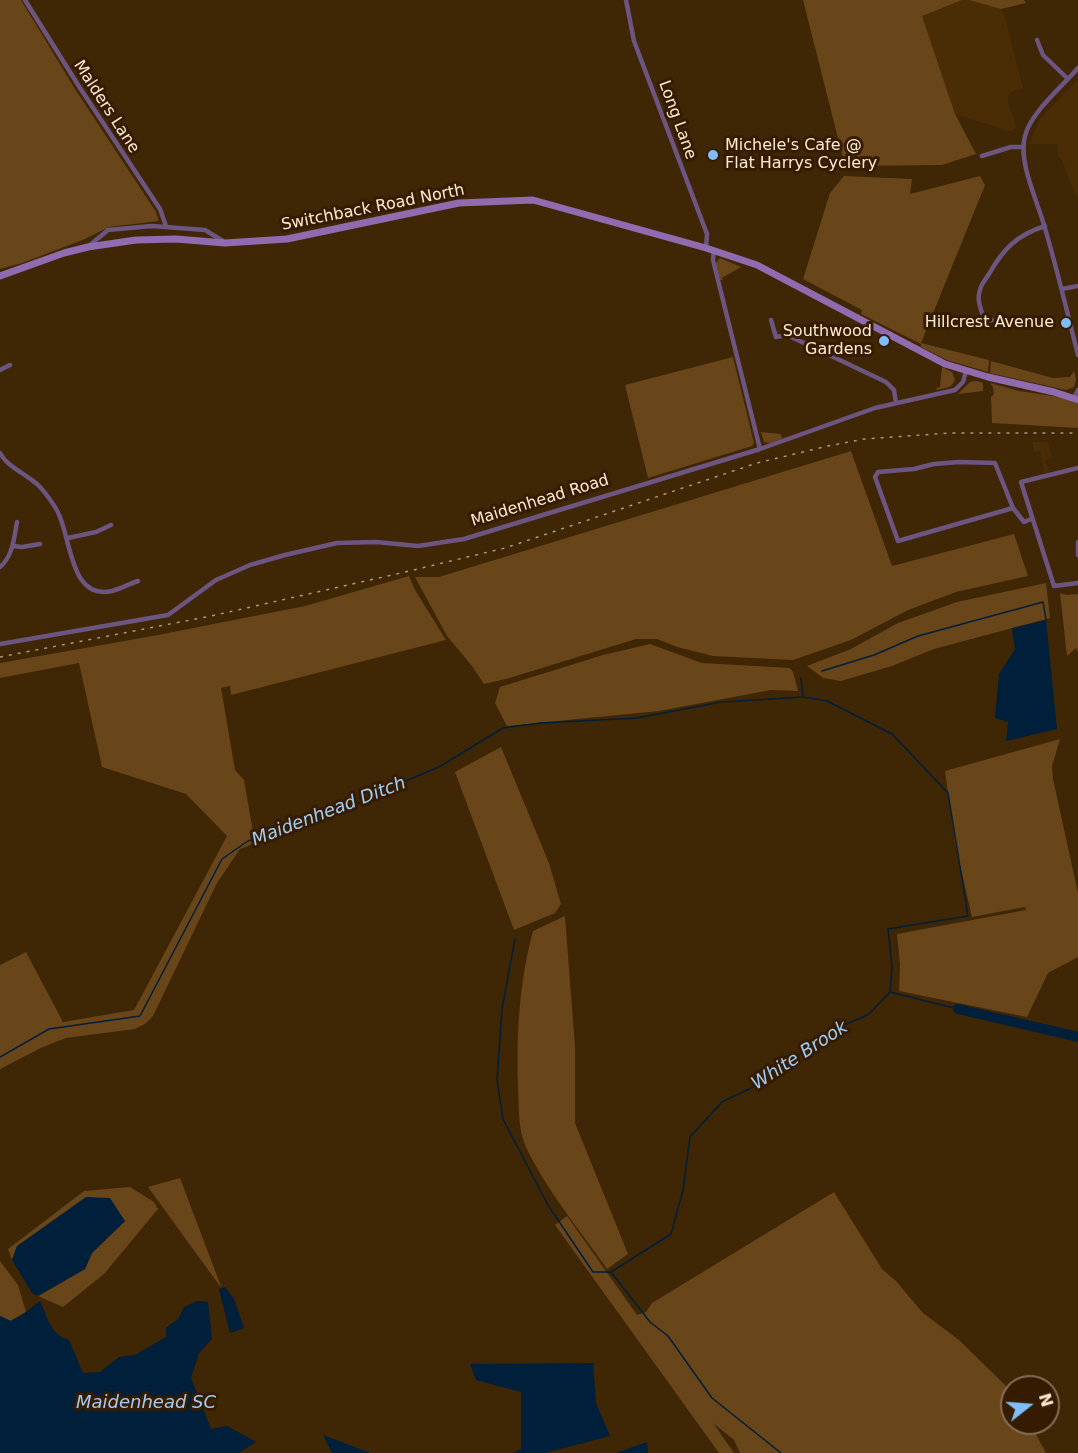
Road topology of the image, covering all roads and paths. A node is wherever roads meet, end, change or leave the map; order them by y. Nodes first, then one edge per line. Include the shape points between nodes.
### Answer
1 (25, 0) edge
2 (626, 0) edge
3 (1037, 40) dead end
4 (1078, 68) edge
5 (1068, 79) junction
6 (1023, 147) junction
7 (982, 156) dead end
8 (166, 226) junction
9 (1045, 226) junction
10 (225, 243) junction
11 (88, 247) junction
12 (710, 249) junction
13 (0, 276) edge
14 (1078, 286) edge
15 (1062, 289) junction
16 (771, 320) dead end
17 (992, 320) dead end
18 (985, 322) junction
19 (977, 324) dead end
20 (776, 338) junction
21 (778, 346) dead end
22 (1078, 355) edge
23 (10, 365) dead end
24 (0, 370) edge
25 (966, 371) junction
26 (1077, 396) edge
27 (896, 403) junction
28 (760, 449) junction
29 (1, 456) edge
30 (1078, 468) edge
31 (1013, 508) junction
32 (1031, 519) junction
33 (17, 522) dead end
34 (111, 525) dead end
35 (68, 538) junction
36 (1078, 542) edge
37 (40, 544) dead end
38 (13, 546) junction
39 (1078, 555) edge
40 (0, 567) edge
41 (138, 581) dead end
42 (1078, 583) edge
43 (0, 644) edge

1 - 8 street, Malders Lane via 160,209
2 - 12 street, Long Lane via 634,41
3 - 5 street via 1043,55
4 - 5 street
5 - 6 street via 1032,119
6 - 7 street
6 - 9 street
8 - 10 street via 205,230
8 - 11 street via 108,230
9 - 15 street
9 - 18 street via 1026,234 1000,254 979,291
10 - 11 main road, Switchback Road North via 136,240
10 - 12 main road, Switchback Road North via 287,239 459,203 533,200
11 - 13 main road, Switchback Road North
12 - 25 main road, Switchback Road North via 757,265 916,350
12 - 28 street, Long Lane
14 - 15 street
15 - 22 street
16 - 20 street
17 - 18 street
18 - 19 street
20 - 21 street
20 - 27 street via 787,335 886,382 894,390
23 - 24 street
25 - 26 main road
25 - 27 street, Maidenhead Road via 955,390
27 - 28 street, Maidenhead Road
28 - 43 street, Maidenhead Road via 464,539 418,546 337,543 285,555 216,580 168,615
29 - 35 street via 38,485 56,507
30 - 32 street via 1021,482
31 - 31 street via 898,541 875,477 878,472 934,464 995,463
31 - 32 street via 1024,522
32 - 42 street via 1054,586
33 - 38 street
34 - 35 street
35 - 41 street via 76,574 96,592
36 - 39 street
37 - 38 street
38 - 40 street

